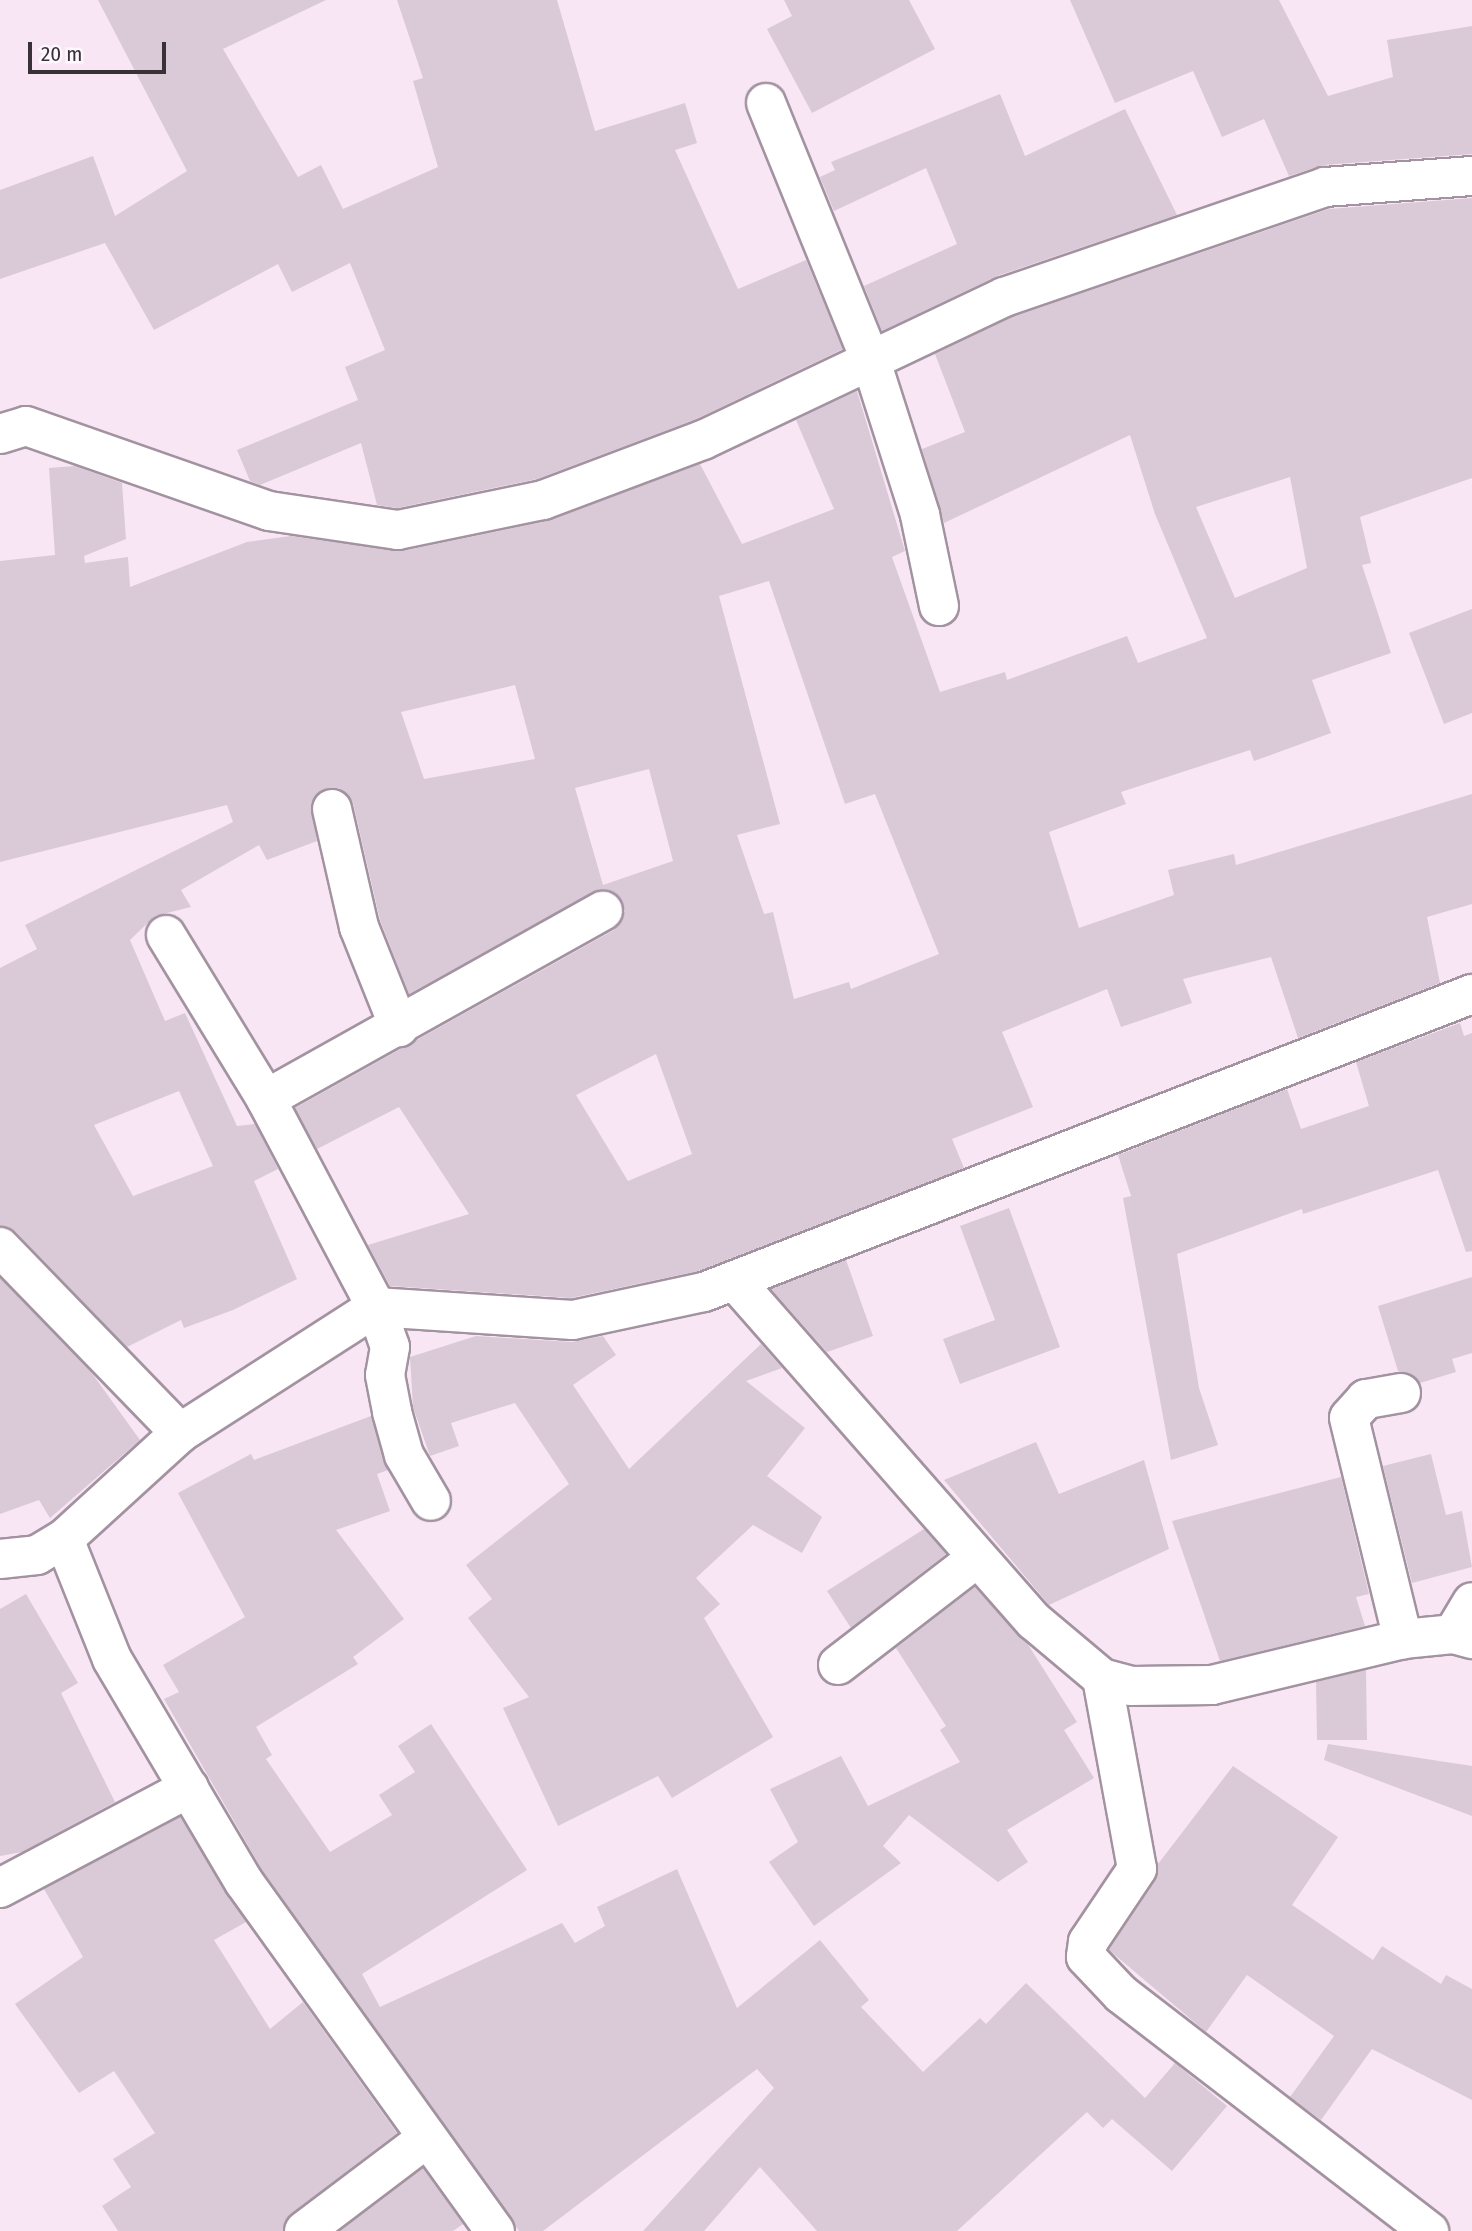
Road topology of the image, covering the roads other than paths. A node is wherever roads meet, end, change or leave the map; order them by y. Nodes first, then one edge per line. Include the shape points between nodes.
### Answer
1 (766, 103) dead end
2 (1472, 176) edge
3 (870, 361) junction
4 (0, 434) edge
5 (939, 606) dead end
6 (332, 809) dead end
7 (603, 911) dead end
8 (166, 935) dead end
9 (1472, 994) edge
10 (399, 1027) junction
11 (266, 1099) junction
12 (0, 1247) edge
13 (734, 1281) junction
14 (376, 1307) junction
15 (1401, 1393) dead end
16 (180, 1433) junction
17 (431, 1501) dead end
18 (64, 1539) junction
19 (977, 1558) junction
20 (0, 1559) edge
21 (1466, 1625) edge
22 (1403, 1639) junction
23 (838, 1665) dead end
24 (1102, 1678) junction
25 (189, 1788) junction
26 (0, 1888) edge
27 (427, 2138) junction
28 (304, 2231) edge
29 (495, 2231) edge
30 (1429, 2231) edge

1 - 3 street
2 - 3 street via 1325,187 1004,298
3 - 4 street via 703,440 543,500 398,530 269,511 26,426
3 - 5 street via 920,515
6 - 10 street via 359,928
7 - 10 street
8 - 11 street
9 - 13 street
10 - 11 street
11 - 14 street
12 - 16 street
13 - 14 street via 573,1320
13 - 19 street
14 - 16 street
14 - 17 street via 390,1347 385,1375 401,1444
15 - 22 street via 1366,1399 1349,1418
16 - 18 street
18 - 20 street via 37,1555
18 - 25 street via 112,1658
19 - 23 street
19 - 24 street via 1070,1656
21 - 22 street
22 - 24 street via 1212,1685 1131,1686
24 - 30 street via 1137,1869 1088,1942 1086,1957 1121,1994
25 - 26 street
25 - 27 street via 244,1882
27 - 28 street
27 - 29 street

